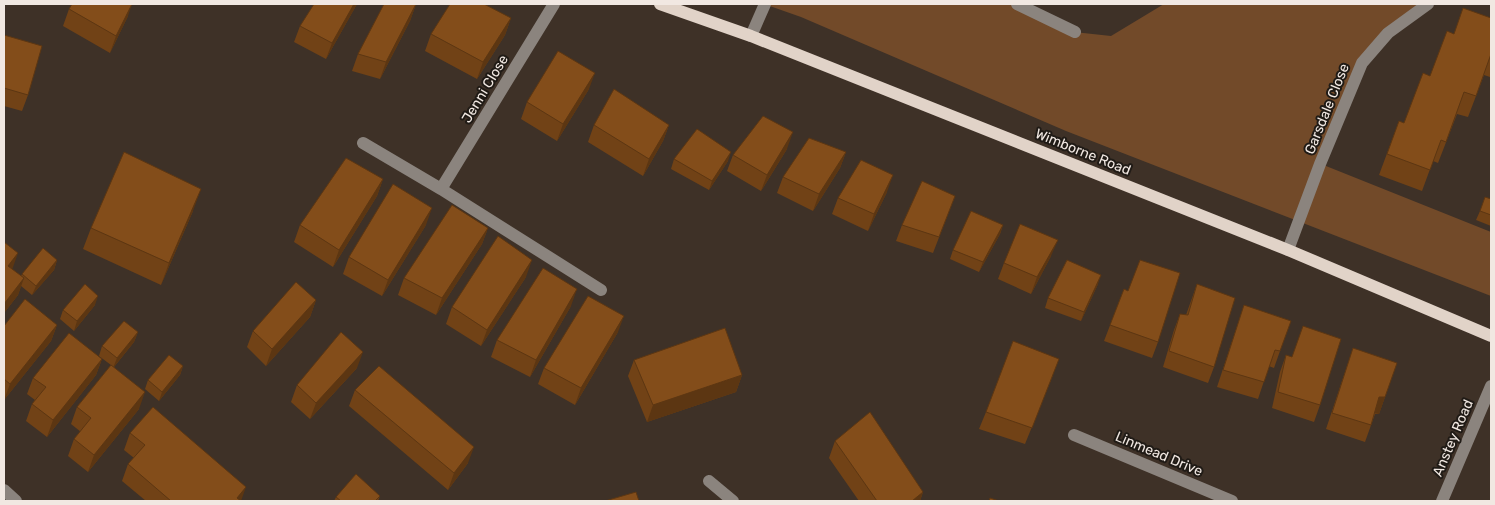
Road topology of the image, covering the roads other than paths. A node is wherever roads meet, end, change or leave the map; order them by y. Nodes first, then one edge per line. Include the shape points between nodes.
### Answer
1 (554, 4) edge
2 (660, 4) edge
3 (765, 4) edge
4 (1017, 4) edge
5 (1428, 4) edge
6 (1074, 32) dead end
7 (752, 36) junction
8 (363, 142) dead end
9 (441, 189) junction
10 (1288, 250) junction
11 (601, 290) dead end
12 (1491, 336) edge
13 (1491, 386) edge
14 (1074, 435) dead end
15 (709, 481) dead end
16 (4, 490) edge
17 (16, 501) edge
18 (733, 501) edge
19 (1232, 501) edge
20 (1442, 501) edge

1 - 9 street, Jenni Close
2 - 7 main road, Wimborne Road
3 - 7 street
4 - 6 street
5 - 10 street, Garsdale Close via 1388,33 1362,63
7 - 10 main road, Wimborne Road
8 - 9 street
9 - 11 street
10 - 12 main road, Wimborne Road
13 - 20 street, Anstey Road
14 - 19 street, Linmead Drive
15 - 18 street
16 - 17 street

